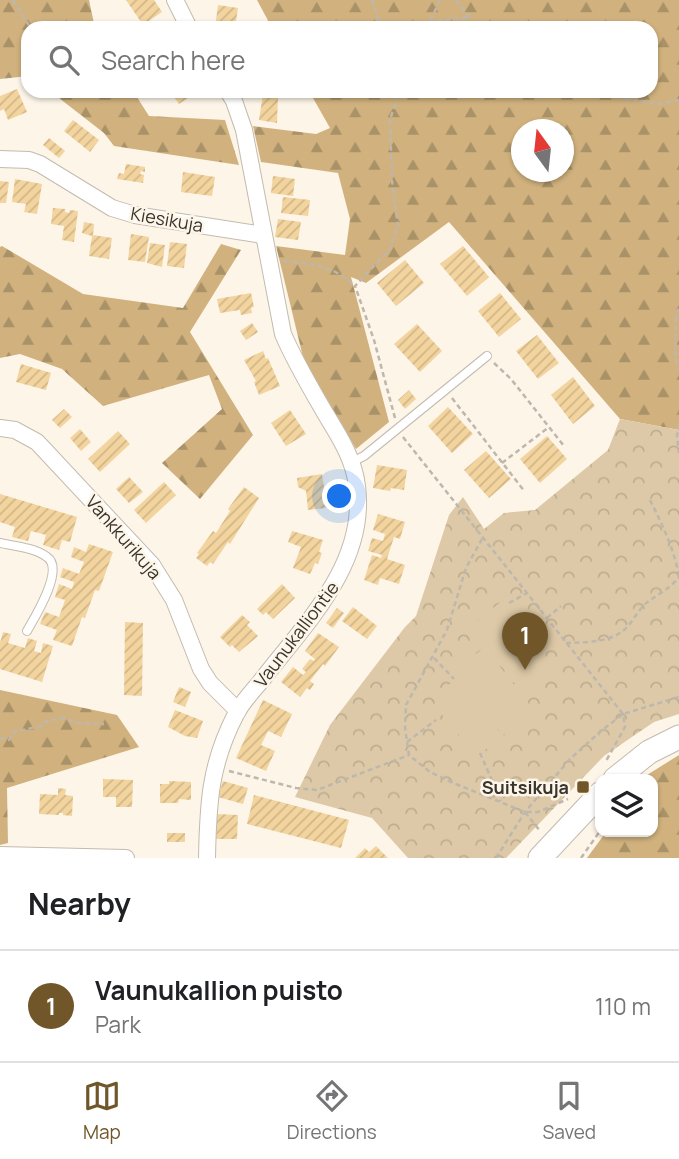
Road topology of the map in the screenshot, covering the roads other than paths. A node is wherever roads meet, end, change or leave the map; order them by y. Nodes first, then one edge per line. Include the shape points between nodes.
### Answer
1 (175, 0) edge
2 (186, 21) edge
3 (233, 98) edge
4 (0, 159) edge
5 (263, 234) junction
6 (486, 356) road end
7 (0, 428) edge
8 (352, 462) junction
9 (0, 543) edge
10 (27, 631) dead end
11 (238, 711) junction
12 (679, 737) edge
13 (609, 774) edge
14 (595, 799) edge
15 (0, 855) edge
16 (126, 858) edge
17 (207, 858) edge
18 (540, 858) edge

1 - 2 street
3 - 5 street, Vaunukalliontie via 244,130
4 - 5 street, Kiesikuja via 40,164 101,204 135,215
5 - 8 street, Vaunukalliontie via 283,334
6 - 8 lane
7 - 11 street, Vankkurikuja via 37,442 152,565 174,600 201,669
8 - 11 street, Vaunukalliontie via 357,484 356,524 339,575 323,604
9 - 10 lane via 52,561 49,588
11 - 17 street, Vaunukalliontie via 215,767
12 - 13 main road
14 - 18 main road
15 - 16 street

